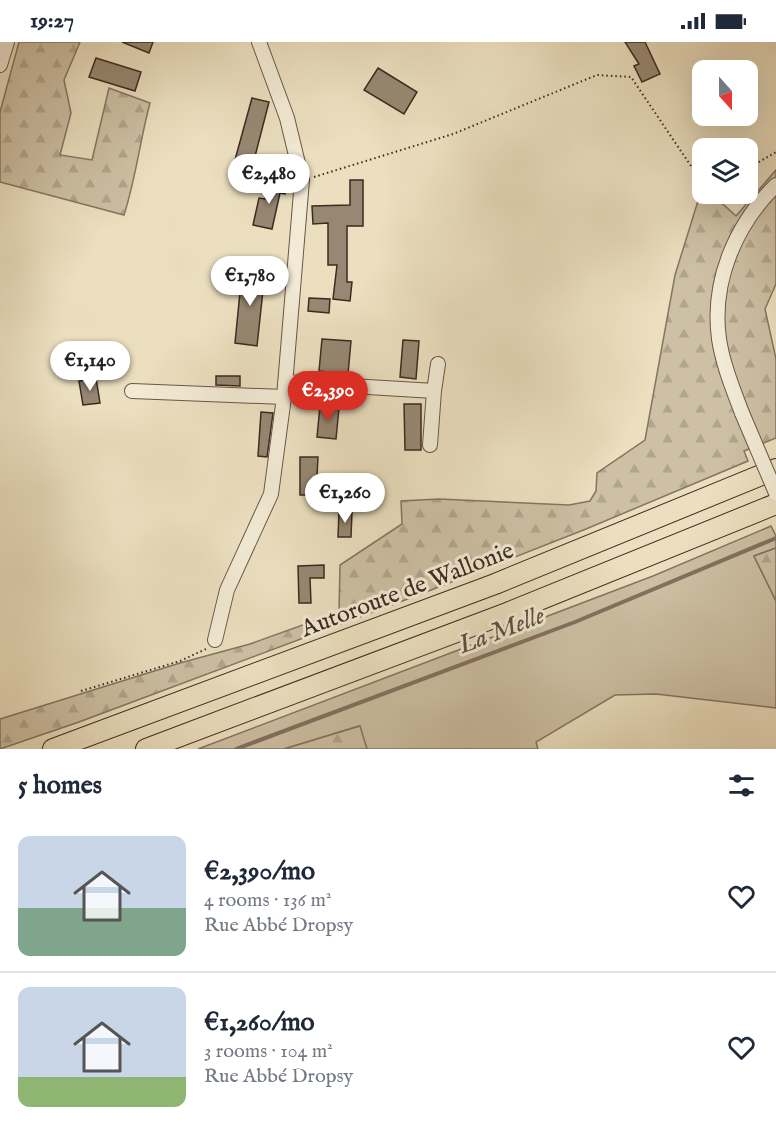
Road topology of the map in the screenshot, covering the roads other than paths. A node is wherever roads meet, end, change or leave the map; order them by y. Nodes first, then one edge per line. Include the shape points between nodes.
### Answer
1 (7, 42) edge
2 (259, 42) edge
3 (0, 65) edge
4 (776, 185) edge
5 (438, 364) dead end
6 (285, 382) junction
7 (132, 391) dead end
8 (434, 391) junction
9 (284, 397) junction
10 (430, 445) dead end
11 (776, 469) edge
12 (776, 493) edge
13 (776, 504) edge
14 (215, 640) road end
15 (53, 749) edge
16 (146, 749) edge

1 - 3 street
2 - 6 street via 286,118 302,180
4 - 12 street, bridge via 758,203 737,236 718,297 719,337 726,372
5 - 8 street
6 - 8 street
6 - 9 street
7 - 9 street
8 - 10 street
9 - 14 street via 271,494 227,590
11 - 15 highway, Autoroute de Wallonie via 495,584
13 - 16 highway via 507,613

